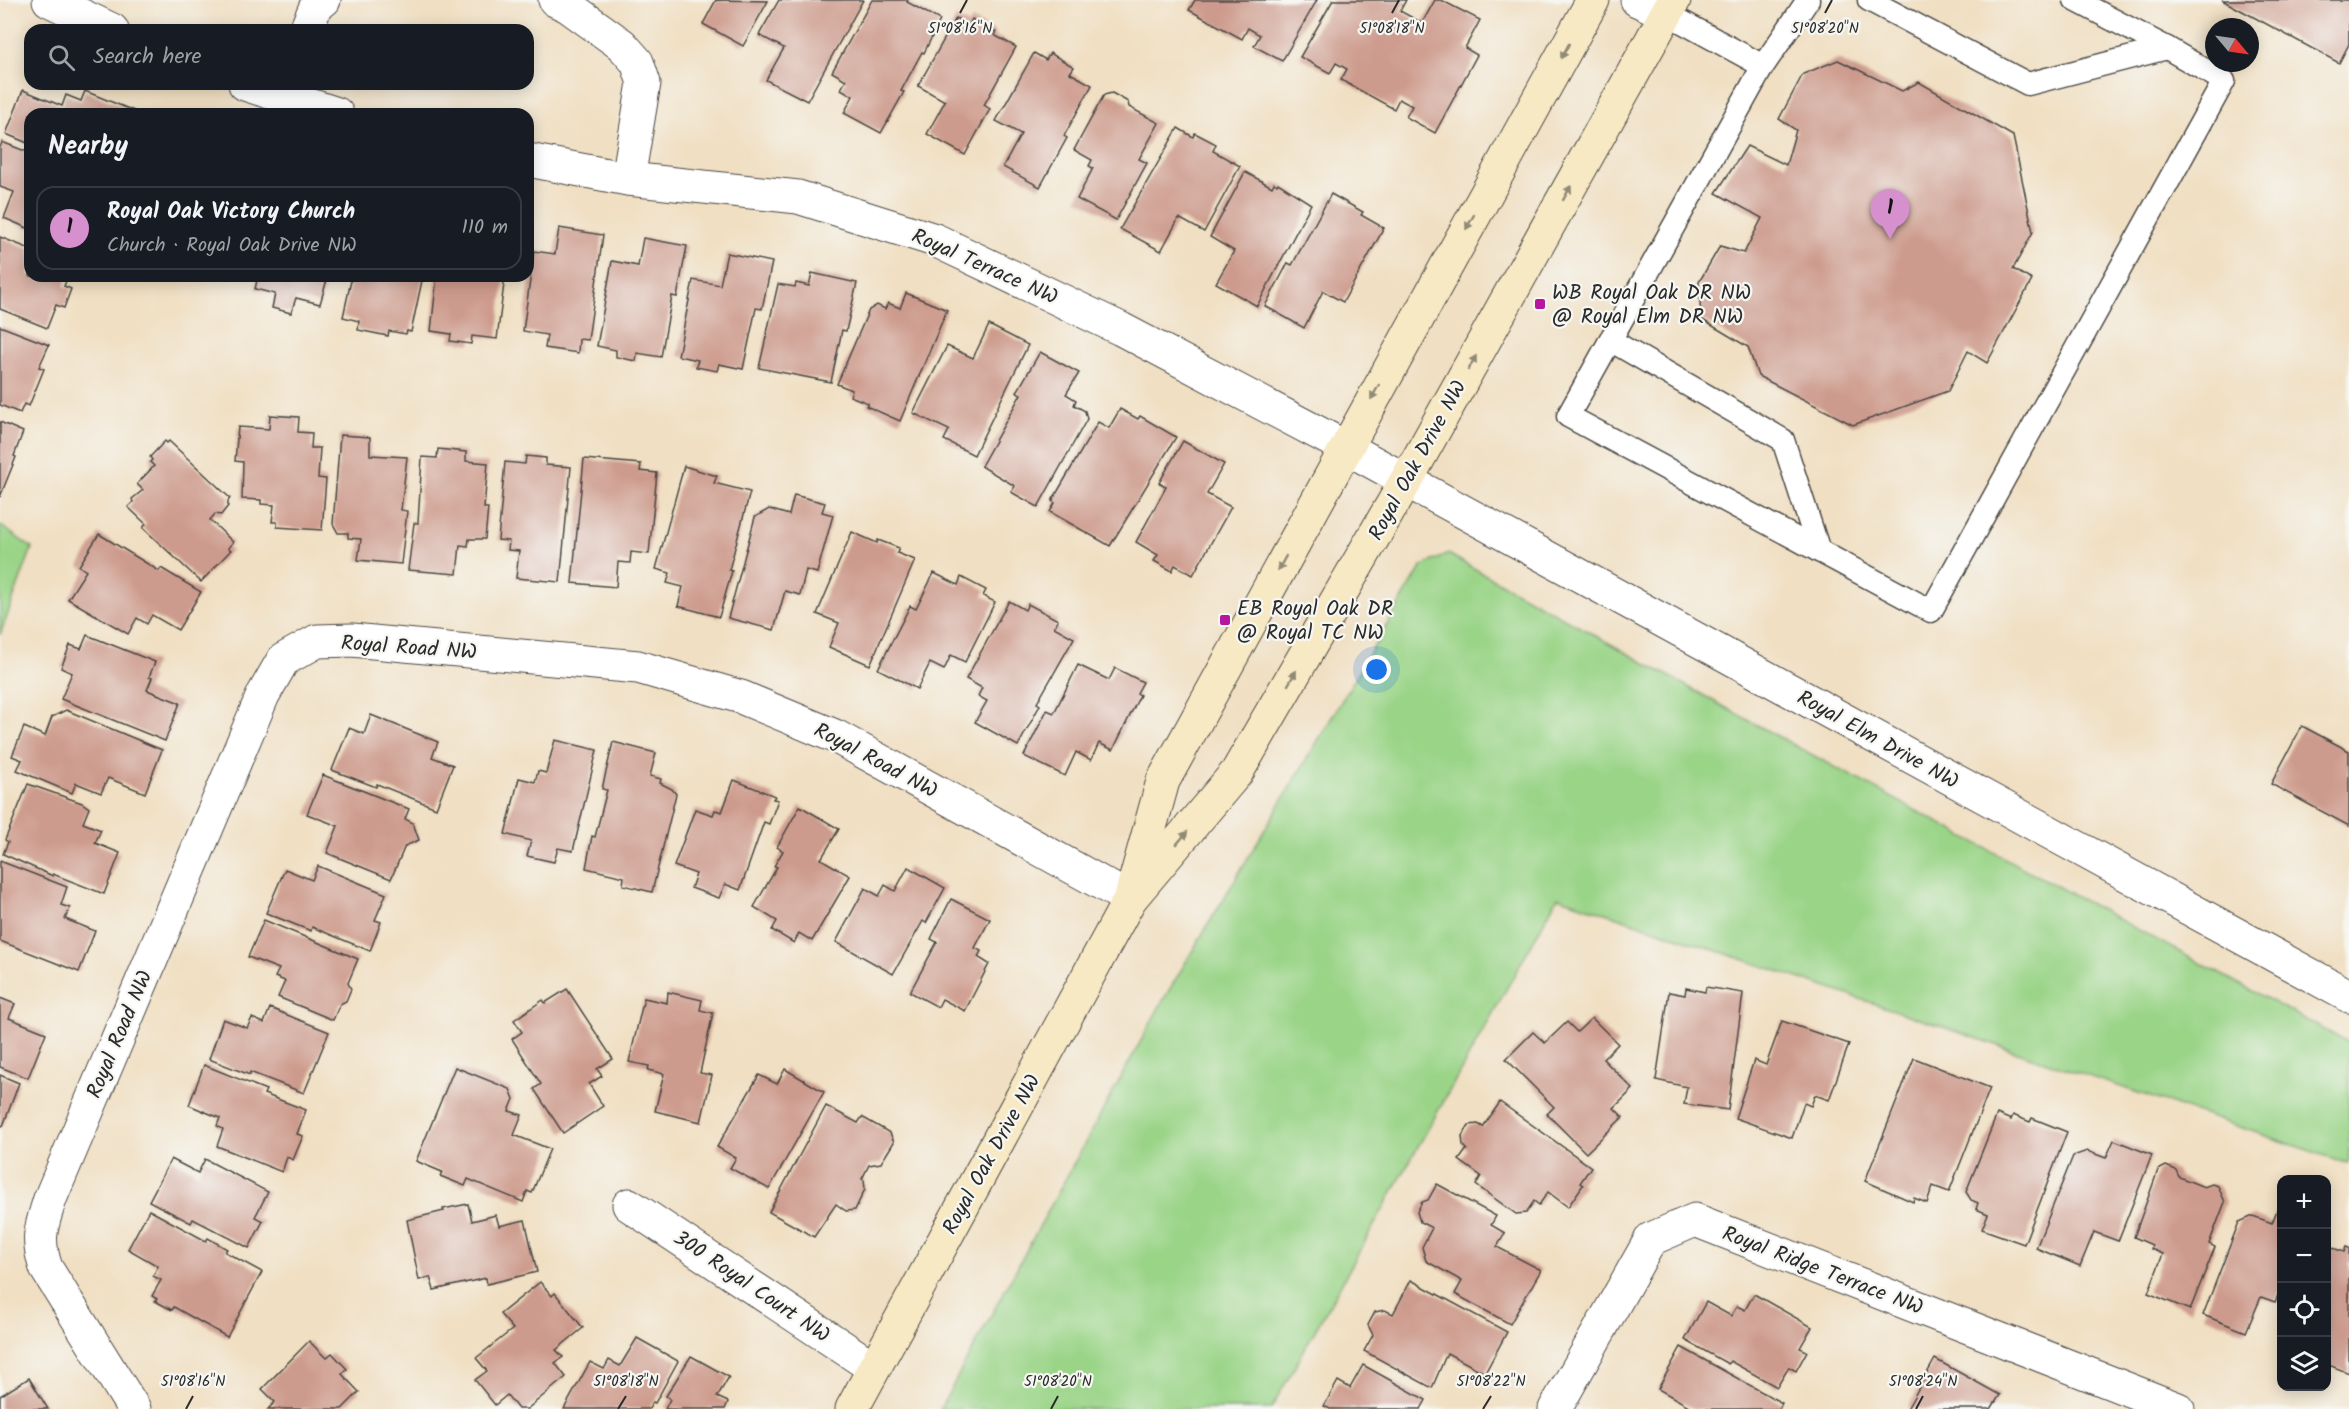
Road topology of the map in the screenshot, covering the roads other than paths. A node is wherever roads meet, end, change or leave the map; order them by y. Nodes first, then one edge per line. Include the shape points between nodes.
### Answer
1 (50, 0) edge
2 (324, 0) edge
3 (555, 0) edge
4 (1593, 0) edge
5 (1637, 0) edge
6 (1808, 0) edge
7 (1869, 0) edge
8 (2075, 0) edge
9 (1670, 7) edge
10 (100, 24) edge
11 (308, 24) edge
12 (2167, 48) junction
13 (1763, 66) junction
14 (290, 91) edge
15 (325, 108) edge
16 (534, 161) edge
17 (628, 180) junction
18 (1610, 340) junction
19 (1345, 447) junction
20 (1407, 481) junction
21 (1819, 551) junction
22 (1130, 899) junction
23 (2349, 996) edge
24 (629, 1205) dead end
25 (874, 1368) junction
26 (2131, 1400) edge
27 (134, 1409) edge
28 (852, 1409) edge
29 (1555, 1409) edge
30 (2178, 1409) edge

1 - 10 street
2 - 11 street via 316,6
3 - 17 street via 622,45 637,62 644,83
4 -> 19 street, Royal Oak Drive NW
5 - 9 street
6 - 13 lane
7 - 12 lane via 2028,84
8 - 12 lane
9 - 13 lane
20 -> 9 street, Royal Oak Drive NW
12 - 21 lane via 2224,81 1930,611
13 - 18 lane
14 - 15 street
16 - 17 street, Royal Terrace NW
17 - 19 street, Royal Terrace NW via 798,197 935,240 1121,329
18 - 21 lane via 1783,440
18 - 21 lane via 1568,416
19 - 20 street, Royal Terrace NW
19 -> 22 street, Royal Oak Drive NW via 1163,781
22 -> 20 street, Royal Oak Drive NW via 1237,772
20 - 23 street, Royal Elm Drive NW
22 - 25 street, Royal Oak Drive NW
22 - 27 street, Royal Road NW via 837,737 741,697 638,667 352,640 317,641 283,660 262,695 59,1178 42,1227 39,1248 46,1268
24 - 25 street, 300 Royal Court NW
25 - 28 street, Royal Oak Drive NW
26 - 29 street, Royal Ridge Terrace NW via 1695,1220 1650,1239
26 - 30 street, Royal Ridge Terrace NW

